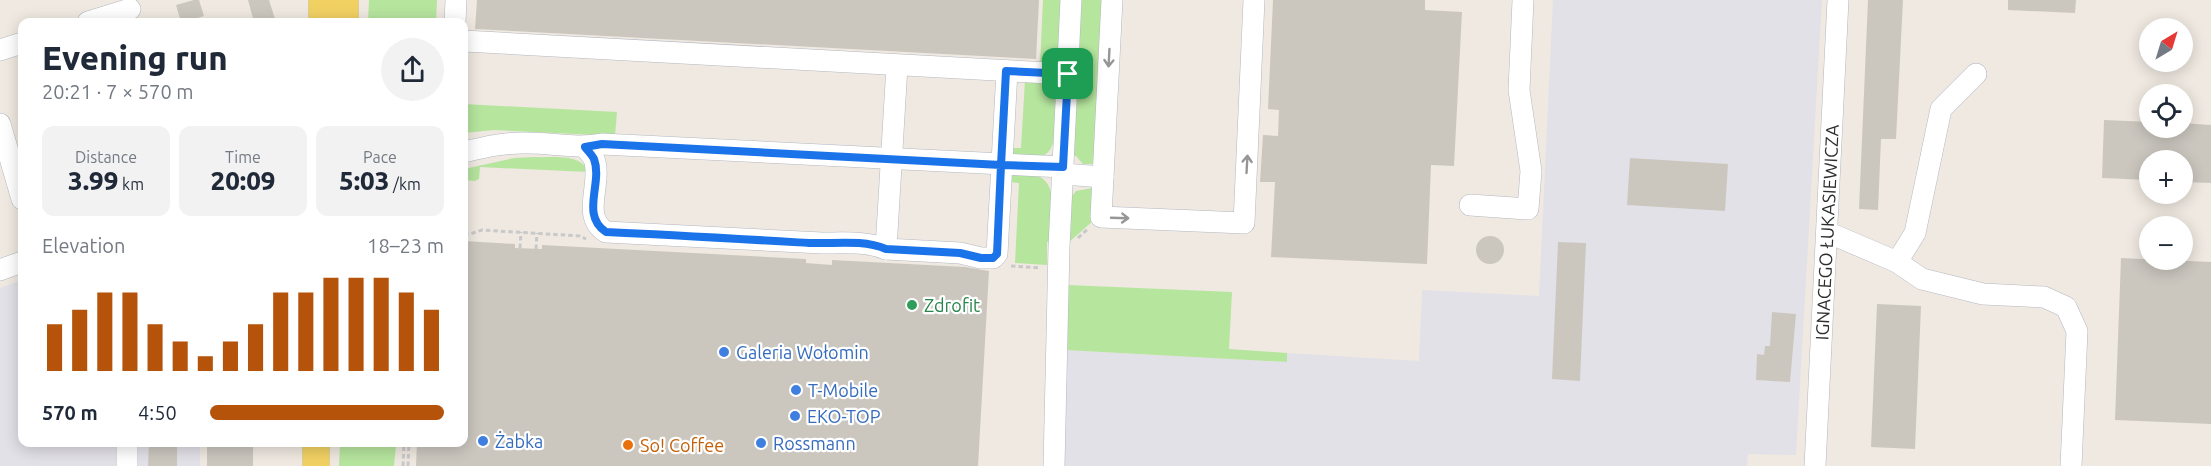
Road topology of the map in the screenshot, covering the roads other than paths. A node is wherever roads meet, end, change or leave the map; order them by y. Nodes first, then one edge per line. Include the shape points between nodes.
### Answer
1 (322, 0) edge
2 (345, 0) edge
3 (456, 0) edge
4 (1071, 0) edge
5 (1112, 0) edge
6 (1254, 0) edge
7 (1523, 0) edge
8 (1838, 0) edge
9 (131, 11) edge
10 (104, 18) edge
11 (322, 18) edge
12 (345, 18) edge
13 (455, 18) edge
14 (468, 41) edge
15 (18, 44) edge
16 (0, 50) edge
17 (897, 66) junction
18 (1006, 71) junction
19 (1068, 74) junction
20 (1976, 74) dead end
21 (0, 124) edge
22 (585, 147) junction
23 (468, 151) edge
24 (891, 159) junction
25 (1001, 165) junction
26 (17, 167) edge
27 (1063, 171) junction
28 (1103, 177) junction
29 (1470, 205) dead end
30 (1827, 232) junction
31 (886, 249) junction
32 (1897, 262) junction
33 (18, 263) edge
34 (0, 270) edge
35 (127, 447) edge
36 (316, 447) edge
37 (127, 466) edge
38 (316, 466) edge
39 (1054, 466) edge
40 (1815, 466) edge
41 (2071, 466) edge

1 - 11 main road
2 - 12 main road
3 - 13 street
4 - 19 street
5 -> 28 street
28 -> 6 street via 1101,217 1244,223
7 - 29 street via 1519,90 1531,171 1528,208
8 - 30 street, IGNACEGO ŁUKASIEWICZA
9 - 10 street
14 - 17 street
15 - 16 street
17 - 18 street
17 - 24 street
18 - 19 street
18 - 25 street
19 - 27 street
20 - 32 street via 1941,109 1915,233
21 - 26 street
22 - 23 street via 528,142
22 - 24 street via 602,144
22 - 31 street via 594,159 596,174 593,214 606,232 850,243
24 - 25 street
24 - 31 street
25 - 27 street
25 - 31 street via 997,254 993,258
27 - 28 street
27 - 39 street
30 - 32 street
30 - 40 street, IGNACEGO ŁUKASIEWICZA
32 - 41 street via 1922,279 1983,294 2044,297 2066,307 2077,331
33 - 34 street
35 - 37 street
36 - 38 main road

